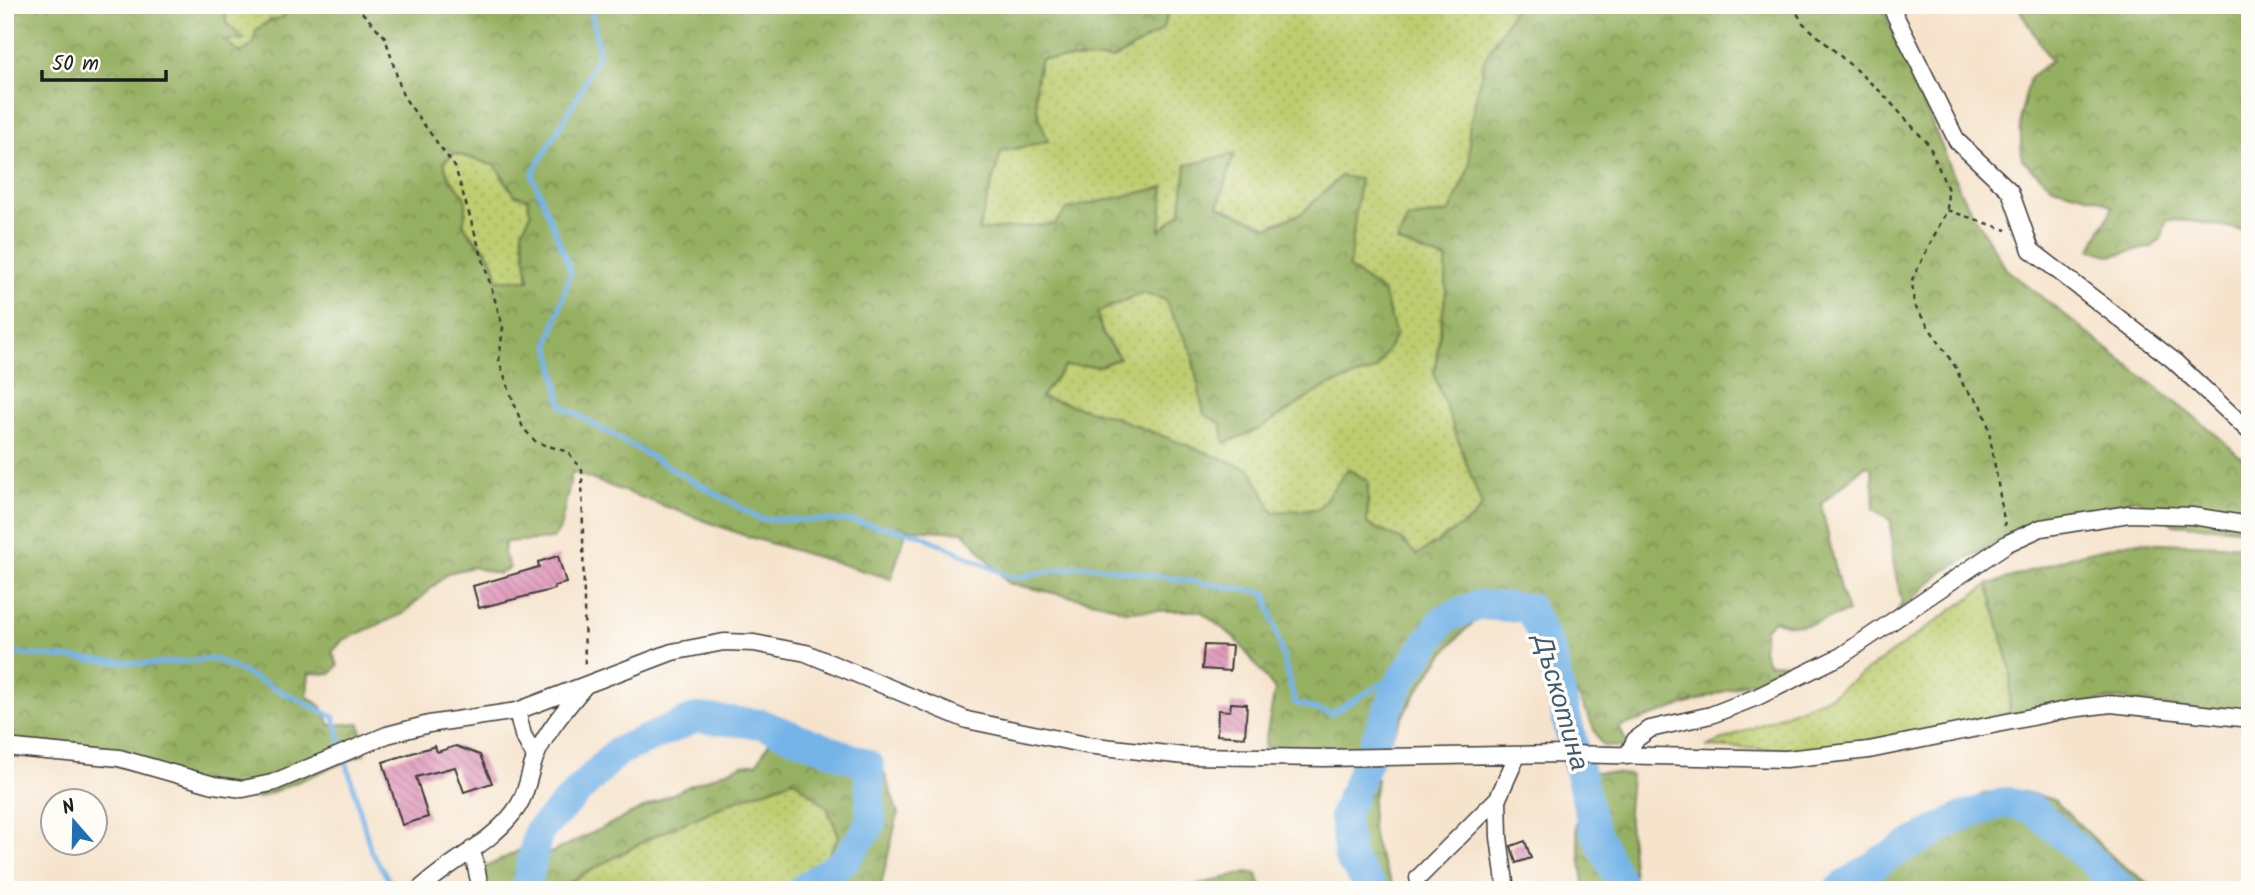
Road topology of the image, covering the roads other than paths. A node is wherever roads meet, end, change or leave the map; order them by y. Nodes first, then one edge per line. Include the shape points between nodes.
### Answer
1 (1890, 5) edge
2 (2250, 432) edge
3 (2250, 525) edge
4 (585, 685) junction
5 (517, 711) junction
6 (2250, 719) edge
7 (5, 747) edge
8 (1517, 756) junction
9 (1627, 756) junction
10 (535, 757) junction
11 (1498, 797) junction
12 (472, 849) junction
13 (1418, 878) dead end
14 (419, 890) edge
15 (481, 890) edge
16 (1506, 890) edge

1 - 2 street via 1957,141 2010,191 2031,250 2173,360
3 - 9 street via 2192,516 2129,514 2041,528 2008,543 1841,656 1711,715 1650,729 1635,740
4 - 5 street
4 - 8 street via 700,644 754,643 806,653 967,720 1086,745 1185,756
4 - 10 street
5 - 7 street via 387,735 272,783 243,789 119,758
5 - 10 street
6 - 9 street via 2111,704 1869,750 1800,758
8 - 9 street
8 - 11 street
10 - 12 street via 515,811
11 - 13 street
11 - 16 street
12 - 14 street
12 - 15 street

